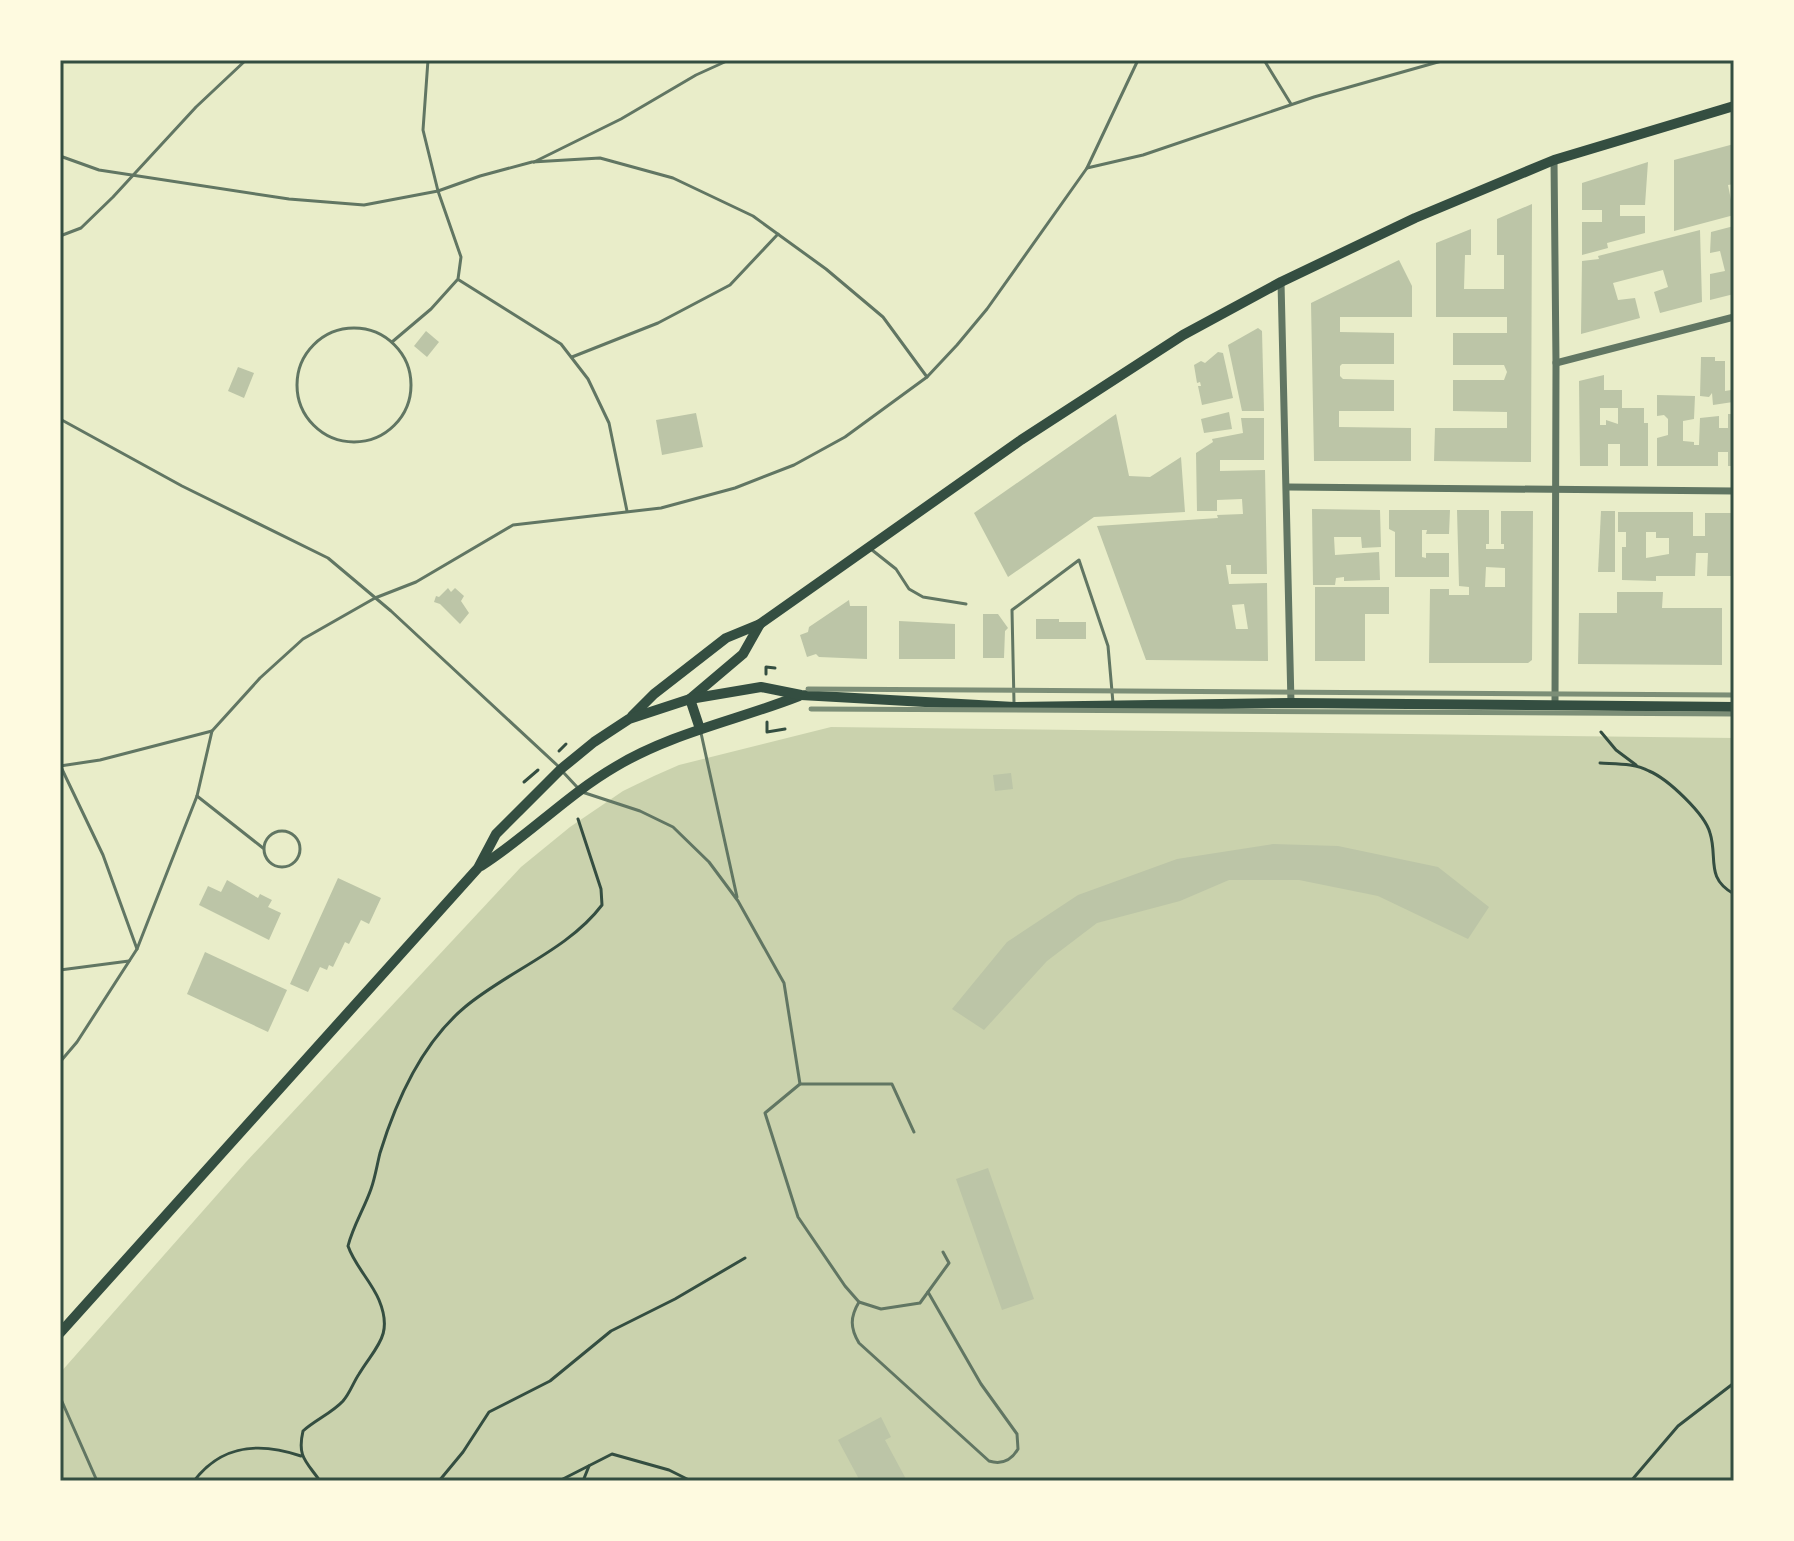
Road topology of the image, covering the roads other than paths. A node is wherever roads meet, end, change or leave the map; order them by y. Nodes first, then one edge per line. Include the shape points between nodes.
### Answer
1 (246, 60) edge
2 (428, 60) edge
3 (729, 60) edge
4 (1138, 60) edge
5 (1264, 60) edge
6 (1445, 60) edge
7 (1291, 104) junction
8 (1734, 106) edge
9 (60, 156) edge
10 (1554, 160) junction
11 (532, 162) junction
12 (1087, 168) junction
13 (134, 175) junction
14 (438, 191) junction
15 (778, 234) junction
16 (60, 236) edge
17 (458, 279) junction
18 (1281, 282) junction
19 (1734, 317) edge
20 (392, 342) junction
21 (572, 358) junction
22 (1556, 363) junction
23 (927, 377) junction
24 (60, 419) edge
25 (1288, 487) junction
26 (1556, 488) junction
27 (1734, 491) edge
28 (627, 511) junction
29 (869, 547) junction
30 (375, 598) junction
31 (966, 604) dead end
32 (760, 624) junction
33 (801, 695) junction
34 (690, 699) junction
35 (1291, 703) junction
36 (1555, 705) junction
37 (1113, 706) junction
38 (1014, 707) junction
39 (1734, 707) edge
40 (629, 719) junction
41 (700, 729) junction
42 (212, 731) junction
43 (60, 766) edge
44 (561, 769) junction
45 (580, 791) junction
46 (197, 796) junction
47 (264, 848) junction
48 (478, 868) junction
49 (738, 901) junction
50 (137, 949) junction
51 (129, 961) junction
52 (60, 970) edge
53 (60, 1062) edge
54 (800, 1084) junction
55 (914, 1132) dead end
56 (943, 1252) dead end
57 (928, 1292) junction
58 (859, 1302) junction
59 (60, 1333) edge
60 (60, 1397) edge
61 (97, 1481) edge

1 - 13 lane
2 - 14 lane via 423,130
3 - 11 lane
4 - 12 lane
5 - 7 lane
6 - 7 lane
7 - 12 lane via 1143,155
8 - 10 main road
9 - 13 lane
10 - 18 main road
10 - 22 street
11 - 14 lane
11 - 15 lane via 600,158 673,178 753,216
12 - 23 lane via 987,309
13 - 14 lane via 364,205
13 - 16 lane via 81,228
14 - 17 lane via 461,257
15 - 21 lane via 730,285 658,323
15 - 23 lane via 883,317
17 - 20 lane
17 - 21 lane via 561,344
18 - 25 street
18 - 29 main road via 1183,335
19 - 22 street
20 - 20 lane via 411,377 403,415 390,430 360,443 322,433 307,419 299,401 299,367 309,349 342,329 362,328
21 - 28 lane via 609,423
22 - 26 street
23 - 28 lane via 845,437 794,465 735,488 661,508
24 - 30 lane via 328,558
25 - 26 street
25 - 35 street
26 - 27 street
26 - 36 street
28 - 30 lane via 513,525 416,582
29 - 31 lane via 896,569 909,589 923,597
29 - 32 main road
30 - 42 lane via 303,639
30 - 44 lane
32 - 34 main road via 743,654
32 - 40 main road via 726,638
33 - 34 main road via 761,687
33 - 38 main road
33 - 41 main road
34 - 40 main road
34 - 41 main road
35 - 36 main road
35 - 37 main road
36 - 39 main road
37 - 38 main road
37 - 38 lane via 1108,646 1079,560 1012,610
40 - 44 main road
41 - 45 main road via 647,749
41 - 49 lane
42 - 43 lane
42 - 46 lane
43 - 50 lane via 103,855
44 - 45 lane
44 - 48 main road via 496,834
45 - 48 main road
45 - 49 lane via 673,827
46 - 47 lane
46 - 50 lane
47 - 47 lane via 278,867 295,862 300,851 293,836 283,832 273,834
48 - 59 main road
49 - 54 lane via 784,983
50 - 51 lane
51 - 52 lane
51 - 53 lane
54 - 55 lane via 892,1084
54 - 58 lane via 765,1113 798,1217
56 - 57 lane via 949,1263
57 - 58 lane via 920,1303 881,1309
57 - 58 lane via 975,1375 1017,1434 1018,1449 1008,1461 989,1461 859,1343 851,1329
60 - 61 lane

